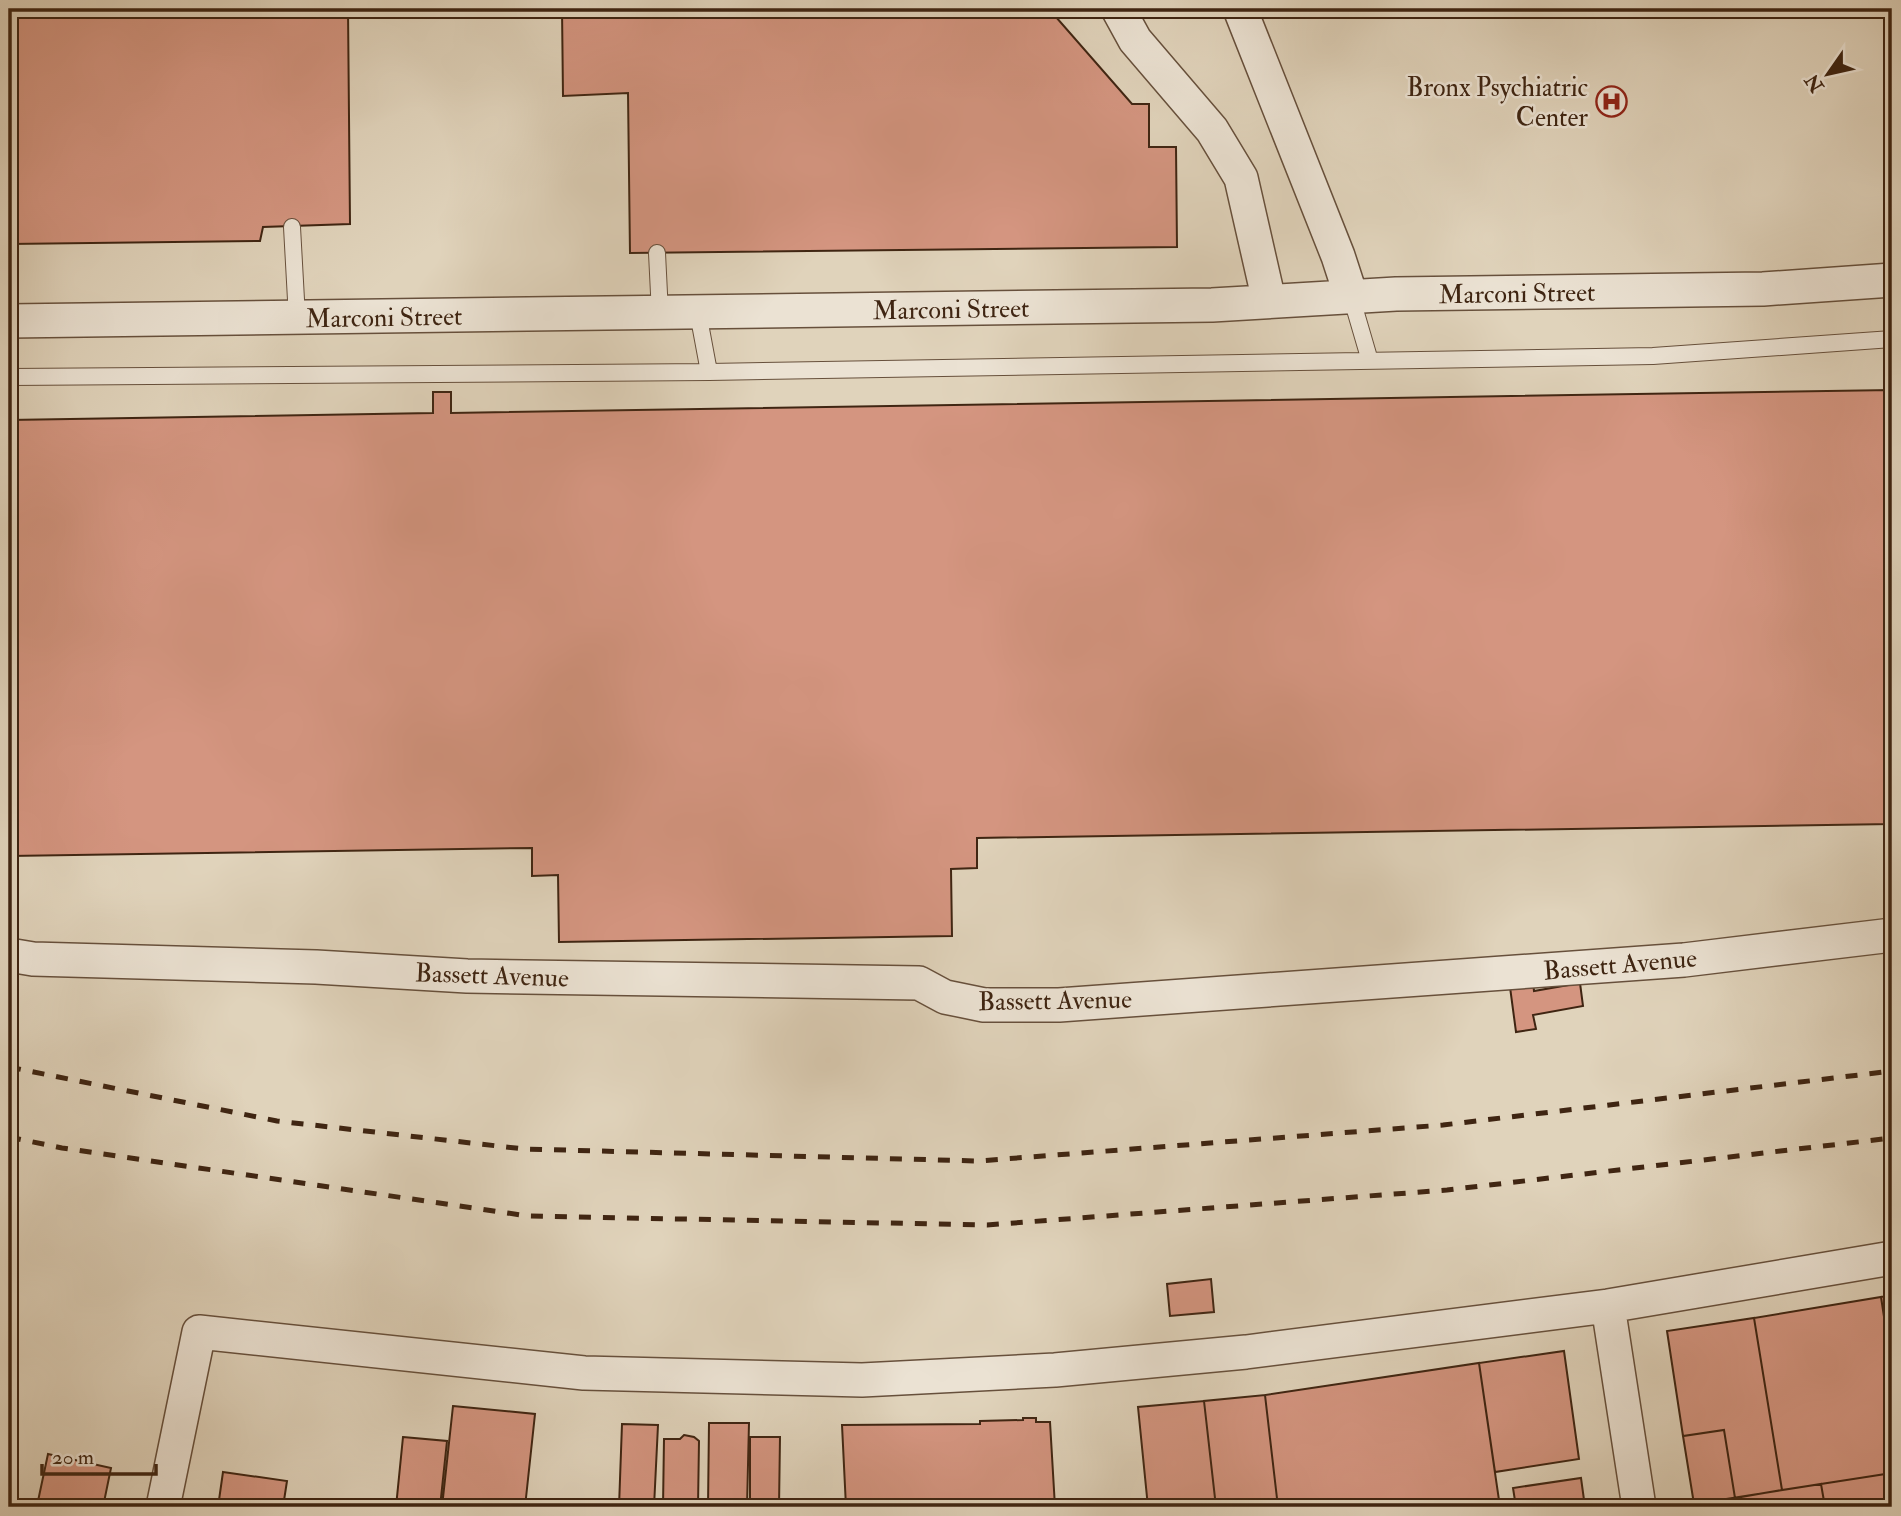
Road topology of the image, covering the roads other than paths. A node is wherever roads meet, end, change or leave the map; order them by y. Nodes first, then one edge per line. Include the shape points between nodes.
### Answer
1 (1118, 9) edge
2 (1240, 9) edge
3 (292, 227) dead end
4 (657, 253) dead end
5 (1892, 280) edge
6 (1351, 296) junction
7 (1269, 301) junction
8 (698, 313) junction
9 (660, 314) junction
10 (296, 318) junction
11 (9, 321) edge
12 (1892, 338) edge
13 (1370, 361) junction
14 (709, 372) junction
15 (9, 377) edge
16 (1892, 935) edge
17 (9, 955) edge
18 (1892, 1258) edge
19 (1608, 1306) junction
20 (163, 1507) edge
21 (1639, 1507) edge

1 - 7 street via 1135,40 1213,130 1241,178
2 - 6 street
3 - 10 lane
4 - 9 lane
5 - 6 street, Marconi Street via 1763,289
6 - 7 street, Marconi Street
6 - 13 lane
7 - 8 street, Marconi Street
8 - 9 street, Marconi Street
8 - 14 lane
9 - 10 street, Marconi Street
10 - 11 street, Marconi Street
12 - 13 lane via 1653,356
13 - 14 lane
14 - 15 lane
16 - 17 street, Bassett Avenue via 1684,960 1047,1005 984,1005 945,997 919,983 467,975
18 - 19 street
19 - 20 street via 1246,1352 1055,1370 862,1380 584,1373 199,1332
19 - 21 street

